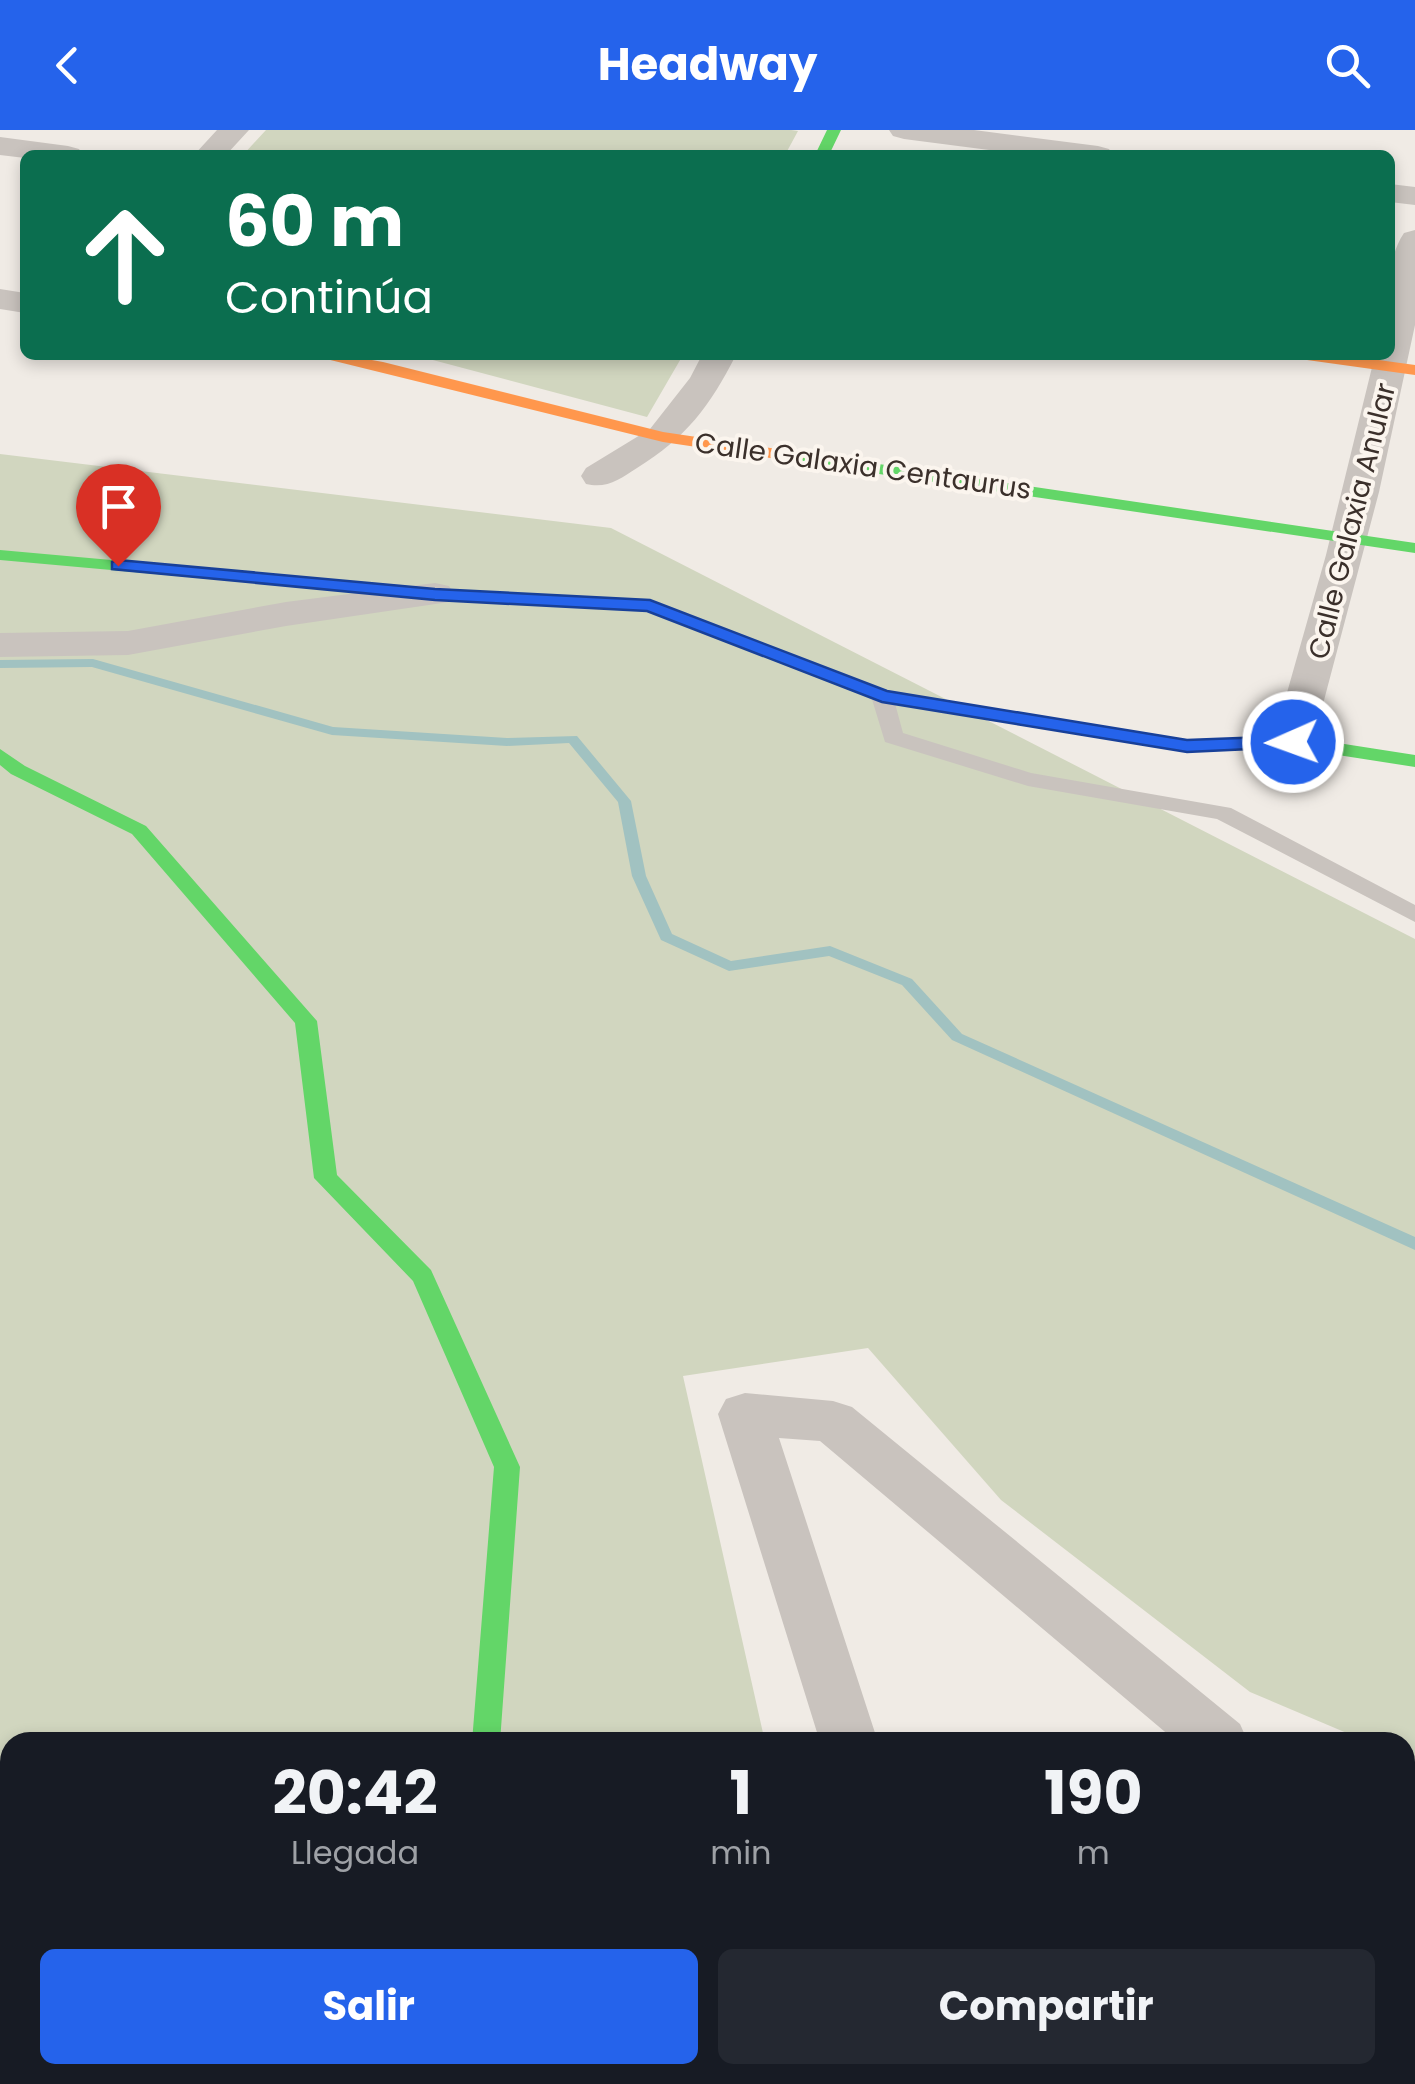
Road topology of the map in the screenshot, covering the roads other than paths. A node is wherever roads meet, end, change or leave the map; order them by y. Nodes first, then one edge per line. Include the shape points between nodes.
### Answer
1 (234, 130) edge
2 (904, 130) edge
3 (0, 146) edge
4 (30, 150) edge
5 (215, 150) edge
6 (1059, 150) edge
7 (1415, 240) edge
8 (1402, 353) edge
9 (345, 360) edge
10 (716, 360) edge
11 (662, 437) junction
12 (599, 476) dead end
13 (1351, 538) junction
14 (1415, 548) edge
15 (0, 555) edge
16 (435, 594) junction
17 (0, 645) edge
18 (882, 696) junction
19 (1293, 742) junction
20 (0, 755) edge
21 (1415, 761) edge
22 (1415, 915) edge
23 (487, 1732) edge
24 (845, 1732) edge
25 (1207, 1732) edge

1 - 5 street
2 - 6 street
3 - 4 street
7 - 8 street, Calle Galaxia Anular
8 - 13 street, Calle Galaxia Anular
9 - 11 street, Calle Galaxia Centaurus
10 - 11 street
11 - 12 street
11 - 13 street, Calle Galaxia Centaurus
13 - 14 street, Calle Galaxia Centaurus
13 - 19 street, Calle Galaxia Anular
15 - 16 street
16 - 17 street via 128,643
16 - 18 street via 650,606
18 - 19 street via 1187,746
18 - 22 lane via 894,737 1028,779 1223,813
19 - 21 street
20 - 23 street via 139,830 306,1021 326,1178 424,1276 507,1468
24 - 25 street via 745,1414 832,1422

